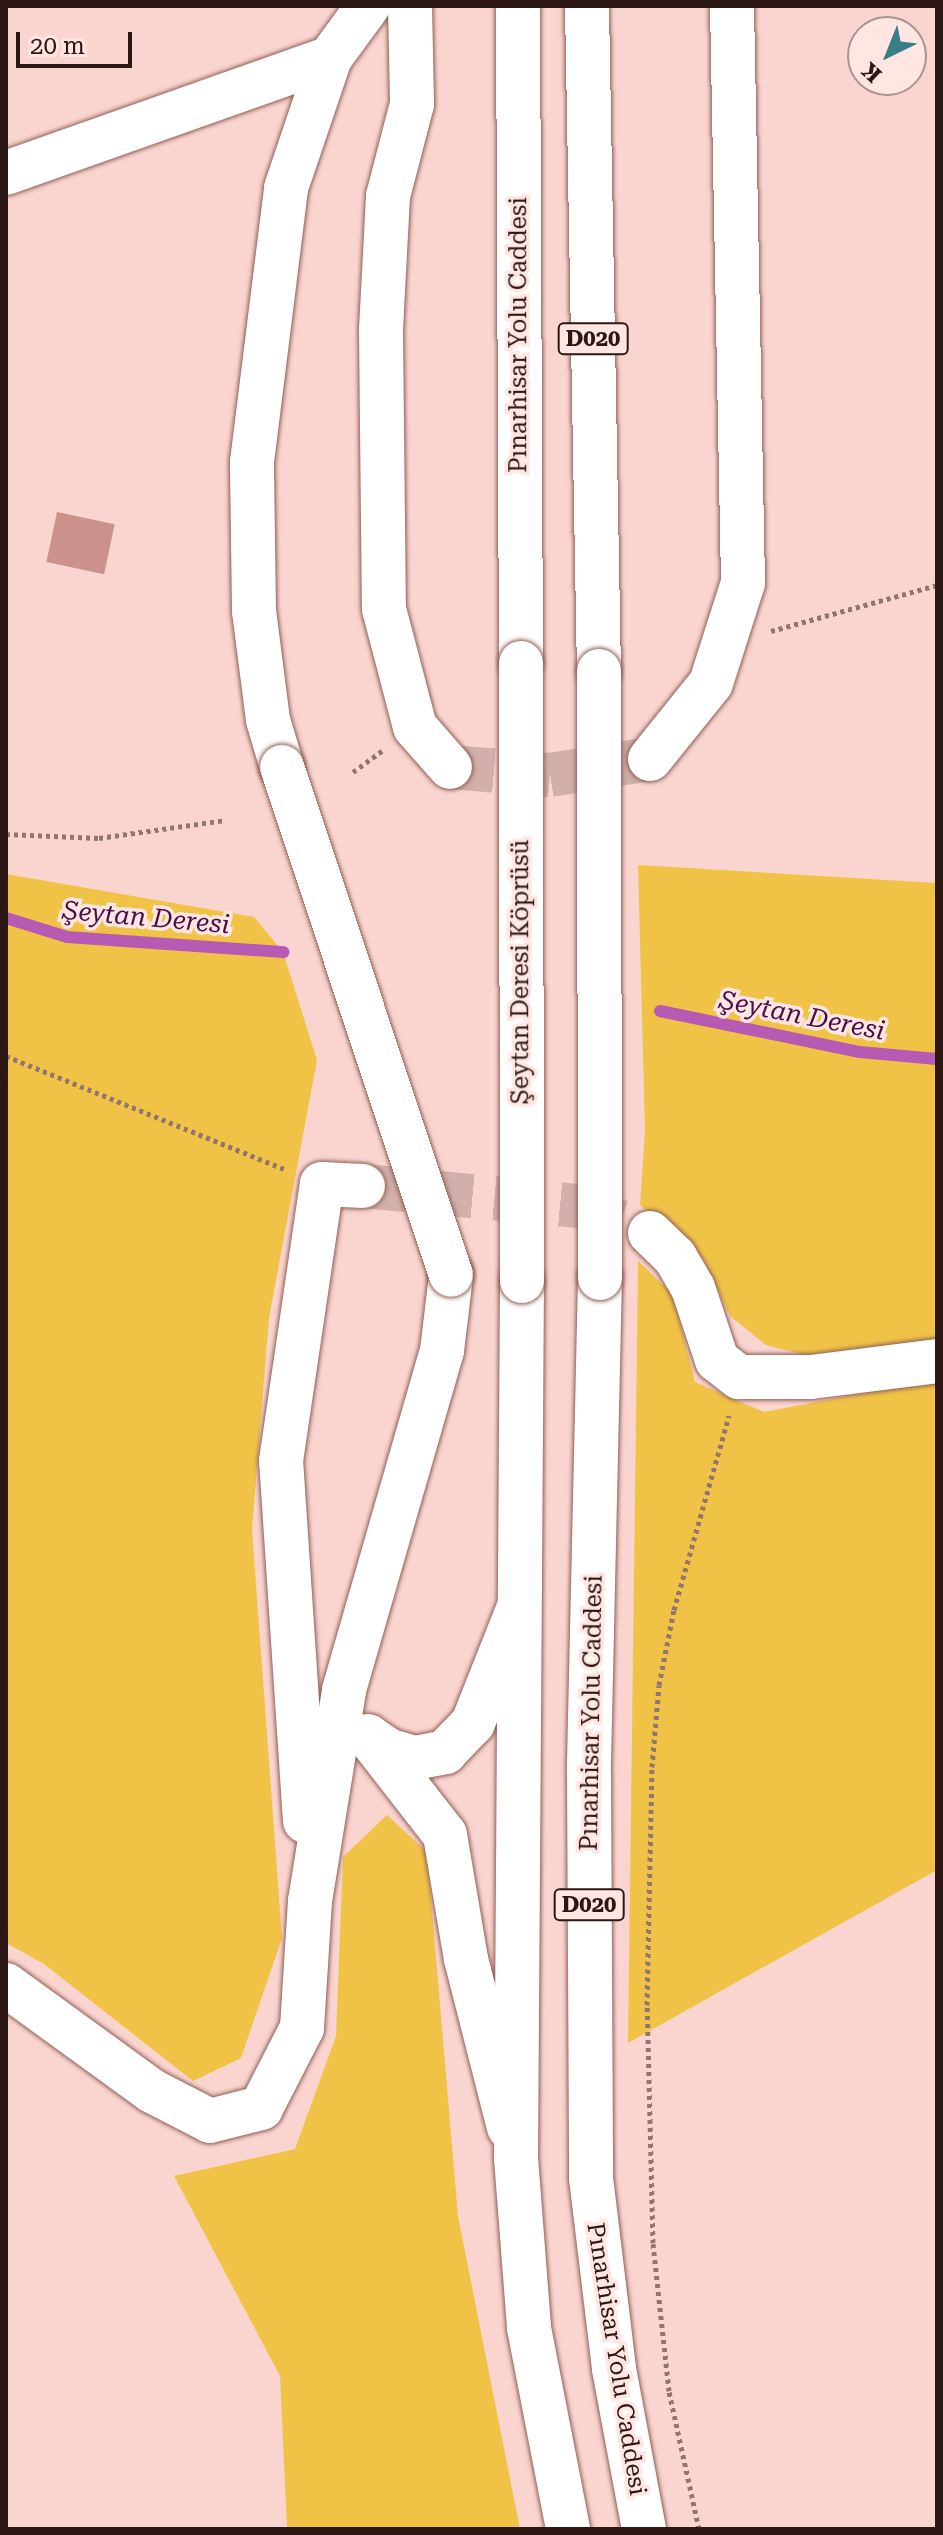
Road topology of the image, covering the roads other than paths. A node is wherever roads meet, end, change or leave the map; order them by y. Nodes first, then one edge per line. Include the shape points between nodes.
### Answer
1 (368, 6) edge
2 (410, 6) edge
3 (518, 6) edge
4 (587, 6) edge
5 (732, 6) edge
6 (330, 58) junction
7 (6, 173) edge
8 (521, 663) joint
9 (650, 759) tunnel mouth
10 (450, 767) tunnel mouth
11 (342, 1185) road end
12 (650, 1233) tunnel mouth
13 (937, 1361) edge
14 (520, 1605) junction
15 (344, 1690) junction
16 (368, 1736) junction
17 (310, 1901) junction
18 (6, 1985) edge
19 (516, 2158) junction
20 (568, 2529) edge
21 (644, 2529) edge

1 - 6 main road
2 - 10 main road via 412,104 388,196 381,331 384,609 415,727
3 - 8 main road, Pınarhisar Yolu Caddesi / D020
4 - 21 main road, Pınarhisar Yolu Caddesi / D020, bridge via 599,671 600,1278 589,1773 591,2178 614,2369
5 - 9 main road via 743,583 711,683
6 - 7 main road
6 - 15 main road, bridge via 286,188 252,462 254,611 268,720 451,1275 442,1351
8 - 14 main road, Şeytan Deresi Köprüsü / D020, bridge
11 - 17 main road via 281,1461
12 - 13 main road via 675,1257 693,1288 717,1360 739,1377 811,1377
14 - 16 main road via 473,1723 445,1752 415,1758 390,1751
14 - 19 main road, D020
15 - 16 main road via 352,1715
15 - 17 main road
16 - 19 main road via 445,1835 466,1959
17 - 18 main road via 302,2028 261,2108 210,2121 152,2091
19 - 20 main road, D020 via 529,2328

